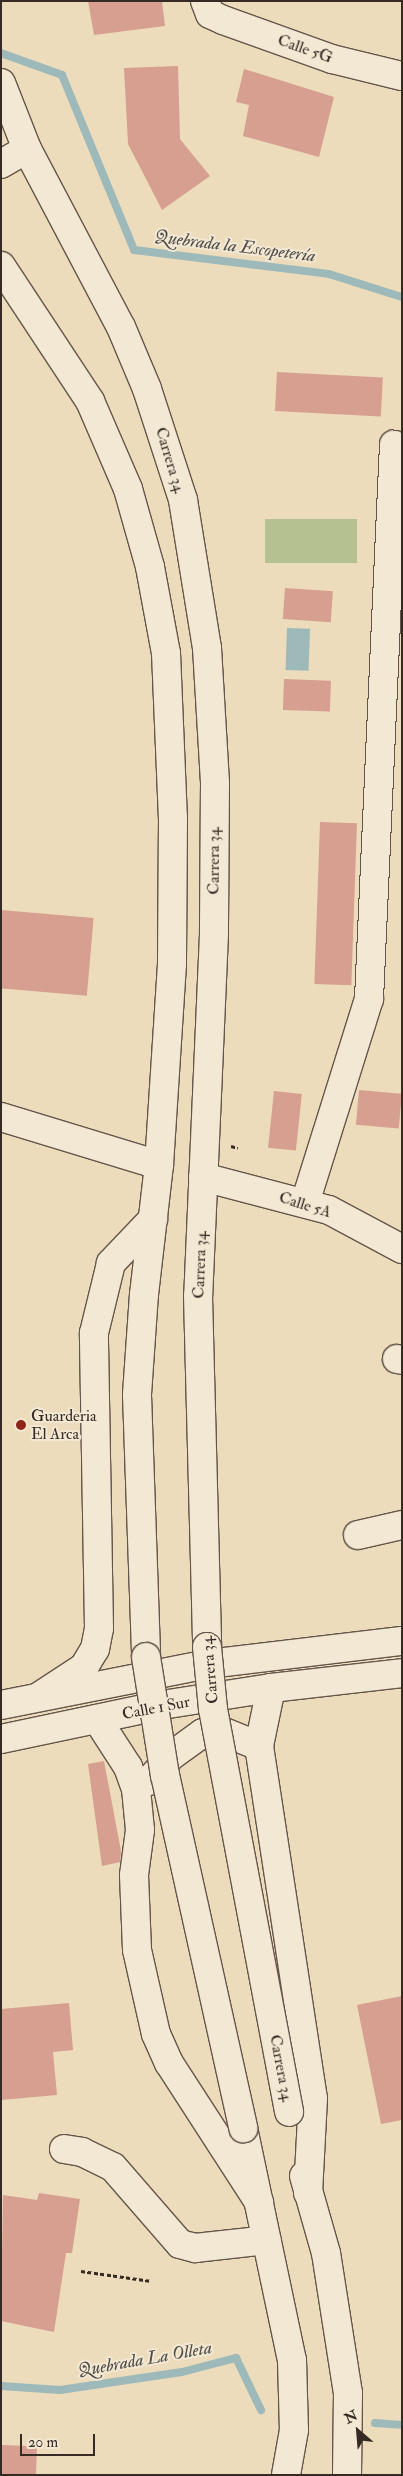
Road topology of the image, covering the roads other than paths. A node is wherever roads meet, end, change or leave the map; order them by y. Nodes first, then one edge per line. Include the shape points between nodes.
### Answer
1 (208, 8) edge
2 (402, 76) edge
3 (3, 104) edge
4 (27, 149) junction
5 (1, 164) edge
6 (1, 266) edge
7 (394, 445) dead end
8 (1, 1117) edge
9 (159, 1165) junction
10 (203, 1177) junction
11 (305, 1204) junction
12 (153, 1219) junction
13 (402, 1249) edge
14 (402, 1525) edge
15 (358, 1535) dead end
16 (402, 1641) edge
17 (402, 1674) edge
18 (271, 1688) junction
19 (40, 1696) junction
20 (1, 1705) edge
21 (97, 1719) junction
22 (1, 1739) edge
23 (259, 1746) junction
24 (137, 1796) junction
25 (64, 2149) dead end
26 (308, 2193) junction
27 (259, 2202) junction
28 (267, 2240) junction
29 (286, 2475) edge
30 (347, 2475) edge

1 - 2 street, Calle 5G via 332,59
3 - 4 street, Carrera 34
4 - 5 street
4 - 10 street, Carrera 34 via 121,327 147,389 183,500 194,561 207,648 215,783 214,934
6 - 9 street via 90,401 128,489 150,567 166,653 173,818 172,964
7 - 11 street via 369,999
8 - 9 street
9 - 12 street
10 - 11 street, Calle 5A
10 - 26 street, Carrera 34, bridge via 198,1296 207,1647 213,1709 289,2112
11 - 13 street, Calle 5A via 329,1210
12 - 19 street via 111,1263 94,1333 99,1628 95,1649 84,1667
12 - 27 street, bridge via 137,1395 146,1657 165,1774
14 - 15 street
16 - 19 street, Calle 1 Sur via 208,1664
17 - 18 street, Calle 1 Sur
18 - 21 street, Calle 1 Sur
18 - 23 street
19 - 20 street, Calle 1 Sur
21 - 22 street, Calle 1 Sur
21 - 24 street via 128,1767
23 - 24 street via 224,1732 203,1733 171,1756
23 - 26 street via 313,2098
24 - 27 street via 136,1950 156,2034 169,2063
25 - 28 street via 82,2152 113,2167 180,2244 195,2248
26 - 30 street, Carrera 34 via 326,2253 348,2393
27 - 28 street
28 - 29 street via 292,2360 294,2430

